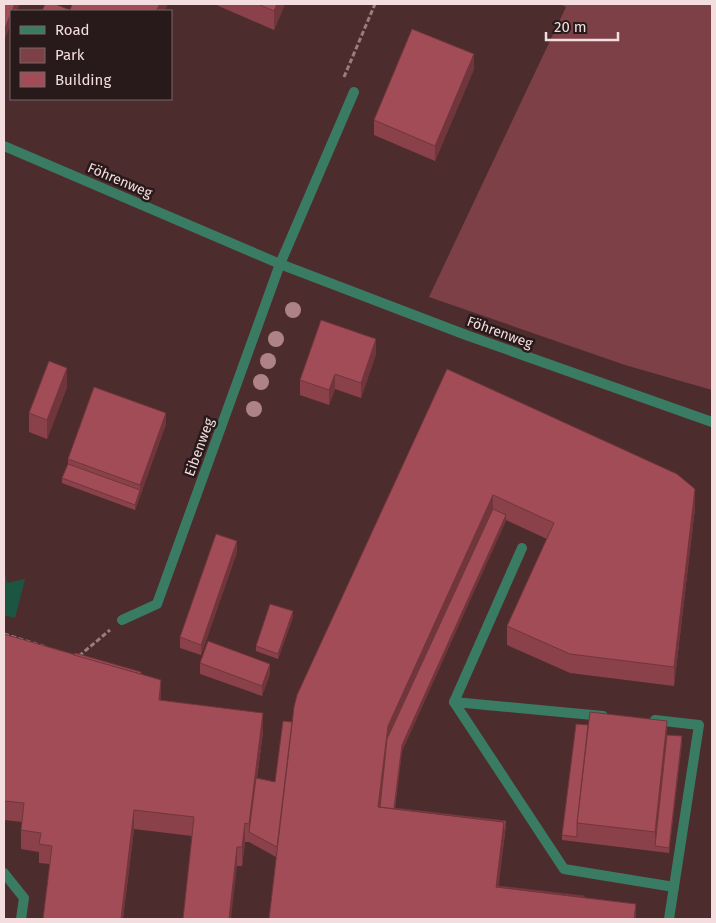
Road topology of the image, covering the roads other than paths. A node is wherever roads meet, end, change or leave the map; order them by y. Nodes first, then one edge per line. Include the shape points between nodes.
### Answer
1 (354, 92) road end
2 (4, 146) edge
3 (280, 264) junction
4 (712, 422) edge
5 (522, 548) dead end
6 (122, 620) road end
7 (454, 702) junction
8 (611, 716) edge
9 (640, 719) edge
10 (4, 873) edge
11 (674, 887) junction
12 (21, 919) edge
13 (669, 919) edge

1 - 3 street
2 - 3 street, Föhrenweg
3 - 4 street, Föhrenweg via 466,335
3 - 6 street, Eibenweg via 157,604
5 - 7 street
7 - 8 street
7 - 11 street via 564,869
9 - 11 street via 699,725
10 - 12 street via 24,898
11 - 13 street

